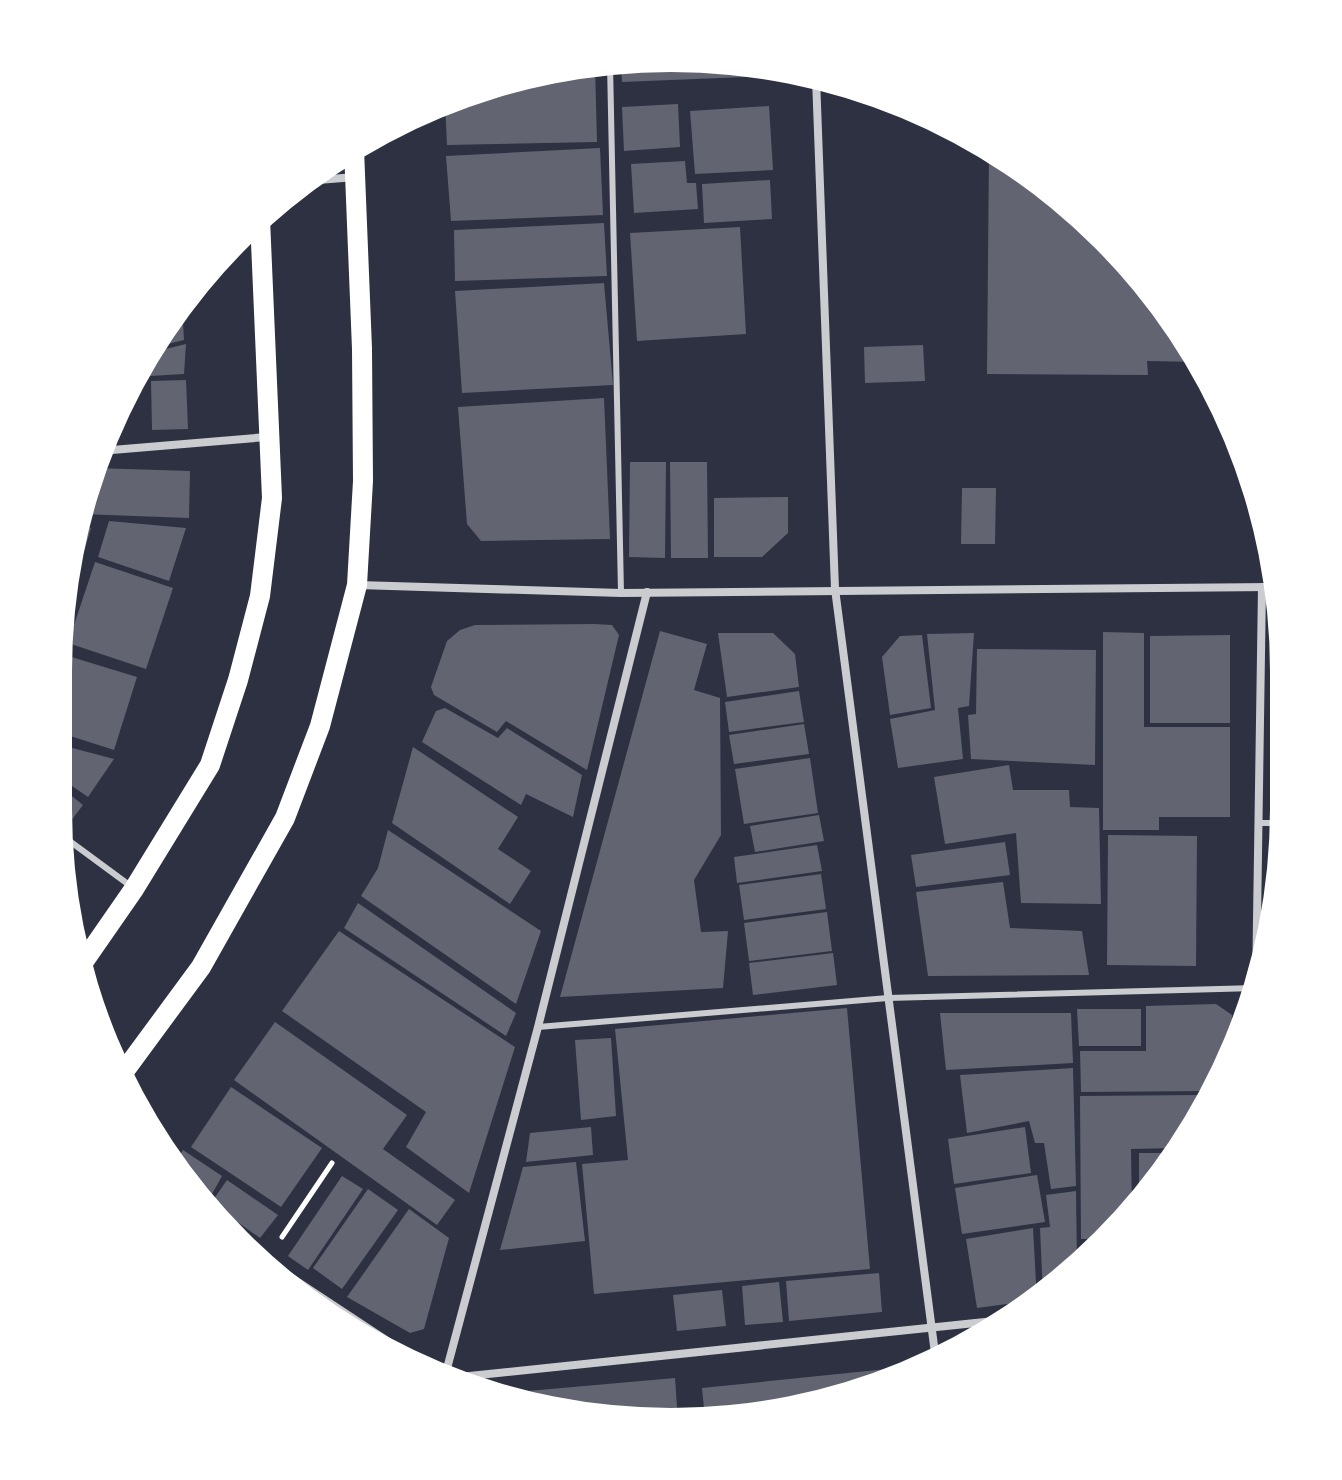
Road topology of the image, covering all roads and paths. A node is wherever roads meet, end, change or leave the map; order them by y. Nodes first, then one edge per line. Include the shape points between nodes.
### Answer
1 (610, 75) edge
2 (816, 90) edge
3 (354, 163) edge
4 (355, 177) junction
5 (330, 179) edge
6 (261, 235) edge
7 (270, 436) junction
8 (115, 450) edge
9 (357, 585) junction
10 (1262, 587) joint
11 (835, 589) junction
12 (647, 592) junction
13 (621, 593) junction
14 (1259, 823) junction
15 (1270, 823) edge
16 (73, 844) edge
17 (134, 889) junction
18 (1257, 931) edge
19 (90, 953) edge
20 (1242, 988) edge
21 (888, 998) junction
22 (538, 1027) junction
23 (130, 1064) edge
24 (332, 1163) dead end
25 (268, 1252) edge
26 (979, 1322) edge
27 (931, 1327) junction
28 (934, 1347) edge
29 (451, 1365) edge
30 (474, 1374) edge

1 - 13 lane
2 - 11 street
3 - 4 main road
4 - 5 street
4 - 9 main road via 363,481
6 - 7 main road
7 - 8 street
7 - 17 main road via 272,498 260,596 238,680 210,765
9 - 13 street
9 - 23 main road via 320,726 285,818 201,967
10 - 11 street
10 - 14 street
11 - 12 street
11 - 21 street
12 - 13 street
12 - 22 street
14 - 15 lane
14 - 18 street
16 - 17 lane
17 - 19 main road
20 - 21 lane
21 - 22 lane
21 - 27 street
22 - 29 street
24 - 25 path
26 - 27 street
27 - 28 street
27 - 30 street

